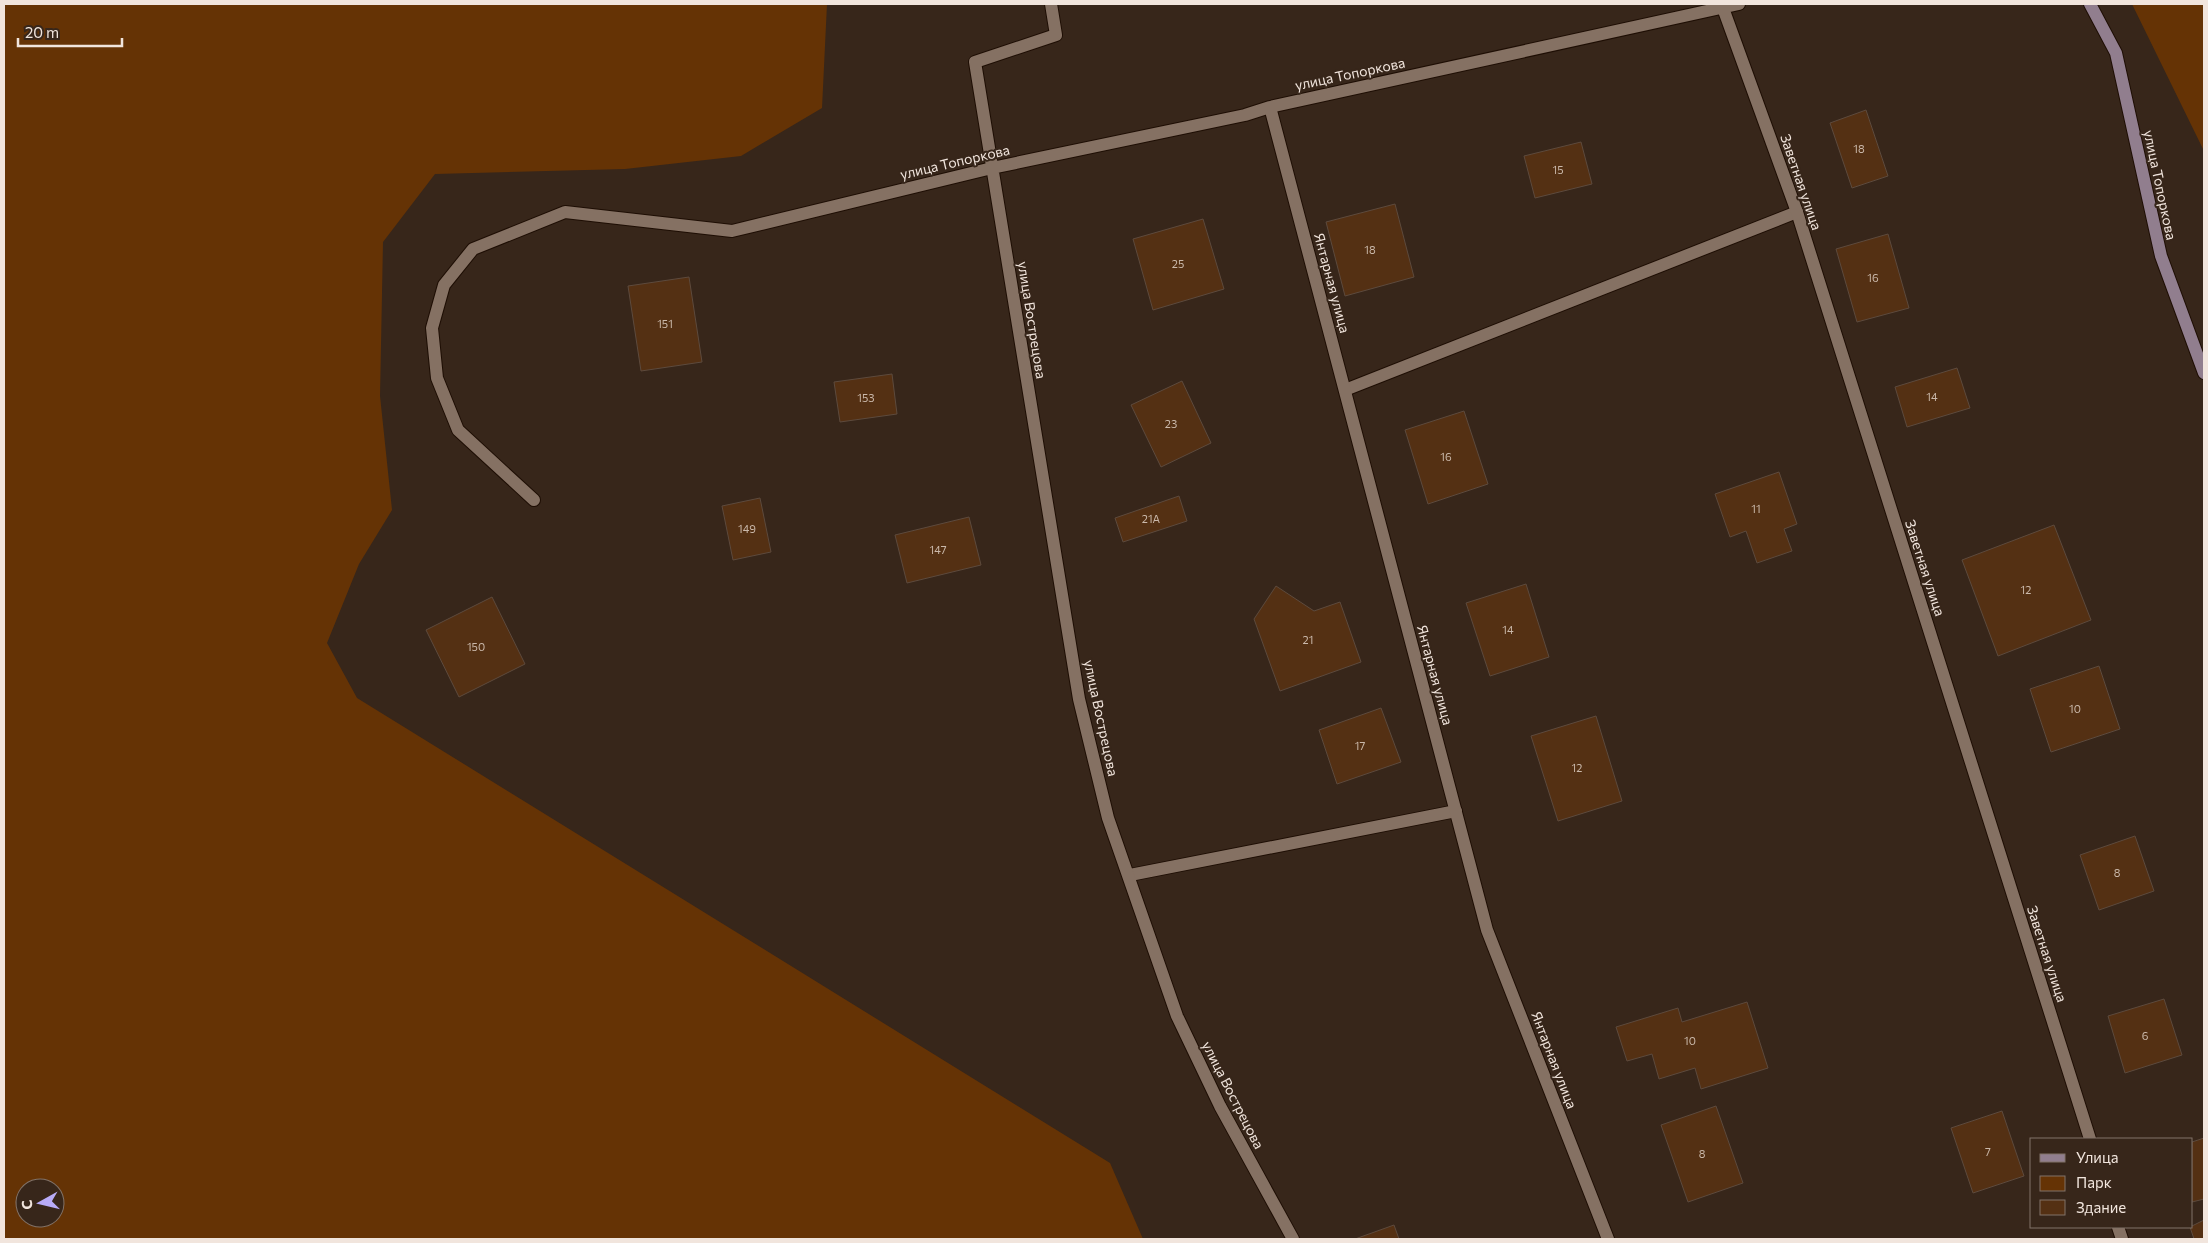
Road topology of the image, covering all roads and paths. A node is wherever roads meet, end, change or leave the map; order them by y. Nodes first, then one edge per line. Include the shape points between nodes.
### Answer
1 (1051, 4) edge
2 (1740, 4) edge
3 (2090, 4) edge
4 (1723, 8) junction
5 (1270, 107) junction
6 (992, 168) junction
7 (1797, 212) junction
8 (2204, 373) edge
9 (1345, 390) junction
10 (534, 500) dead end
11 (1456, 811) junction
12 (1130, 875) junction
13 (2090, 1138) edge
14 (1293, 1239) edge
15 (1608, 1239) edge

1 - 6 street, улица Вострецова via 1056,35 975,62
2 - 4 street, улица Топоркова
3 - 8 street, улица Топоркова via 2116,53 2161,256
4 - 5 street, улица Топоркова
4 - 7 street, Заветная улица
5 - 6 street, улица Топоркова via 1245,116
5 - 9 street, Янтарная улица
6 - 10 street, улица Топоркова via 732,231 564,212 473,249 444,284 432,328 437,378 458,430
6 - 12 street, улица Вострецова via 1079,699 1108,818
7 - 9 street
7 - 13 street, Заветная улица
9 - 11 street, Янтарная улица
11 - 12 street
11 - 15 street, Янтарная улица via 1487,930
12 - 14 street, улица Вострецова via 1177,1016 1220,1106

